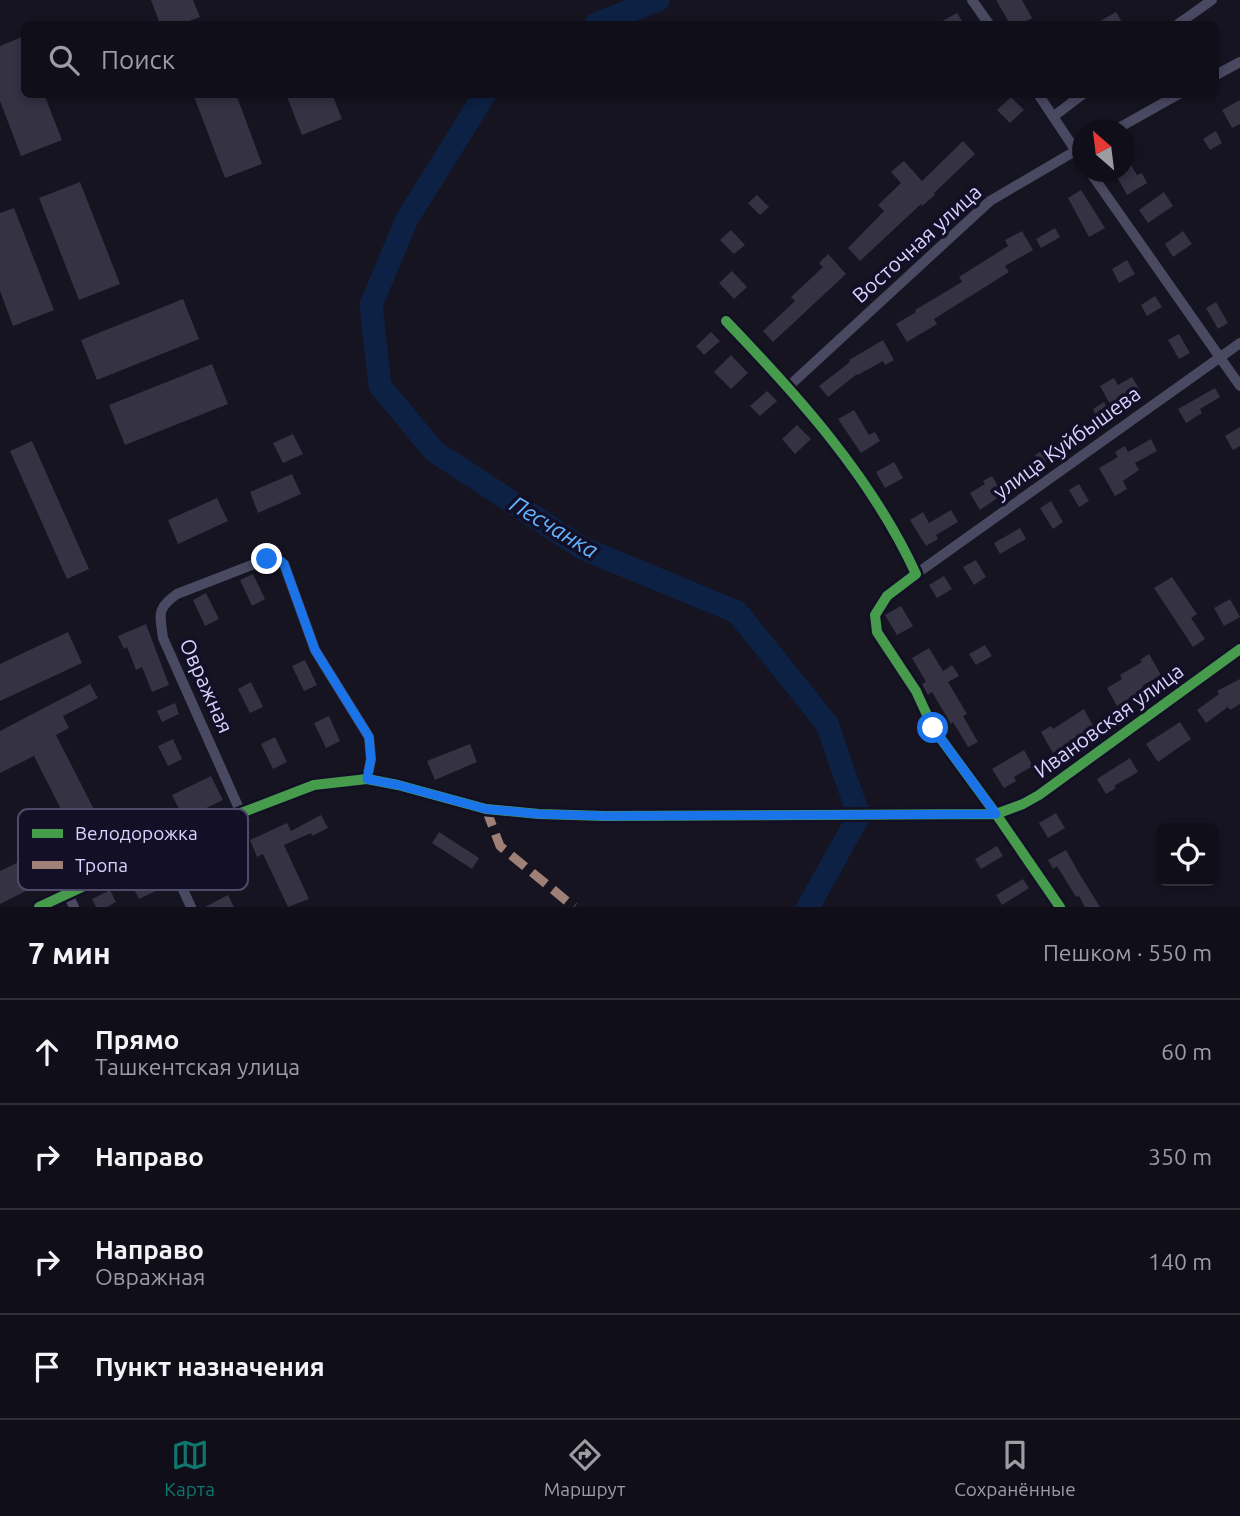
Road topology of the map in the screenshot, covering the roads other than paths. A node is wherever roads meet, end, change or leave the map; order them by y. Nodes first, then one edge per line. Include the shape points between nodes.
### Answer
1 (972, 0) edge
2 (1212, 0) edge
3 (987, 21) edge
4 (1182, 21) edge
5 (1240, 62) edge
6 (1219, 73) edge
7 (1041, 98) edge
8 (1078, 98) edge
9 (1172, 98) edge
10 (1054, 116) junction
11 (1135, 119) edge
12 (1072, 142) edge
13 (1072, 157) edge
14 (1097, 182) edge
15 (726, 321) dead end
16 (1240, 343) edge
17 (1220, 357) junction
18 (789, 386) junction
19 (1240, 386) edge
20 (916, 574) junction
21 (1240, 649) edge
22 (367, 779) junction
23 (314, 785) joint
24 (239, 809) edge
25 (248, 810) edge
26 (996, 814) junction
27 (74, 890) edge
28 (183, 890) edge
29 (67, 893) junction
30 (39, 907) edge
31 (74, 907) edge
32 (191, 907) edge
33 (1060, 907) edge

1 - 3 street
2 - 4 street
5 - 6 street
7 - 10 street
8 - 10 street
9 - 11 street
10 - 12 street
13 - 18 street, Восточная улица via 990,201
14 - 17 street
15 - 18 street
16 - 17 street, улица Куйбышева
17 - 19 street
17 - 20 street, улица Куйбышева
18 - 20 street via 865,484 900,538
20 - 26 street, улица Куйбышева via 887,596 875,615 877,632 916,691 933,728
21 - 26 street, Ивановская улица via 1039,795
22 - 23 street
22 - 24 street, Овражная via 369,737 315,650 284,564 277,558 267,559 177,594 160,612 163,638
22 - 26 street via 486,809 539,814
23 - 25 street
26 - 33 street, улица Куйбышева
27 - 29 street
28 - 32 street
29 - 30 street
29 - 31 street

